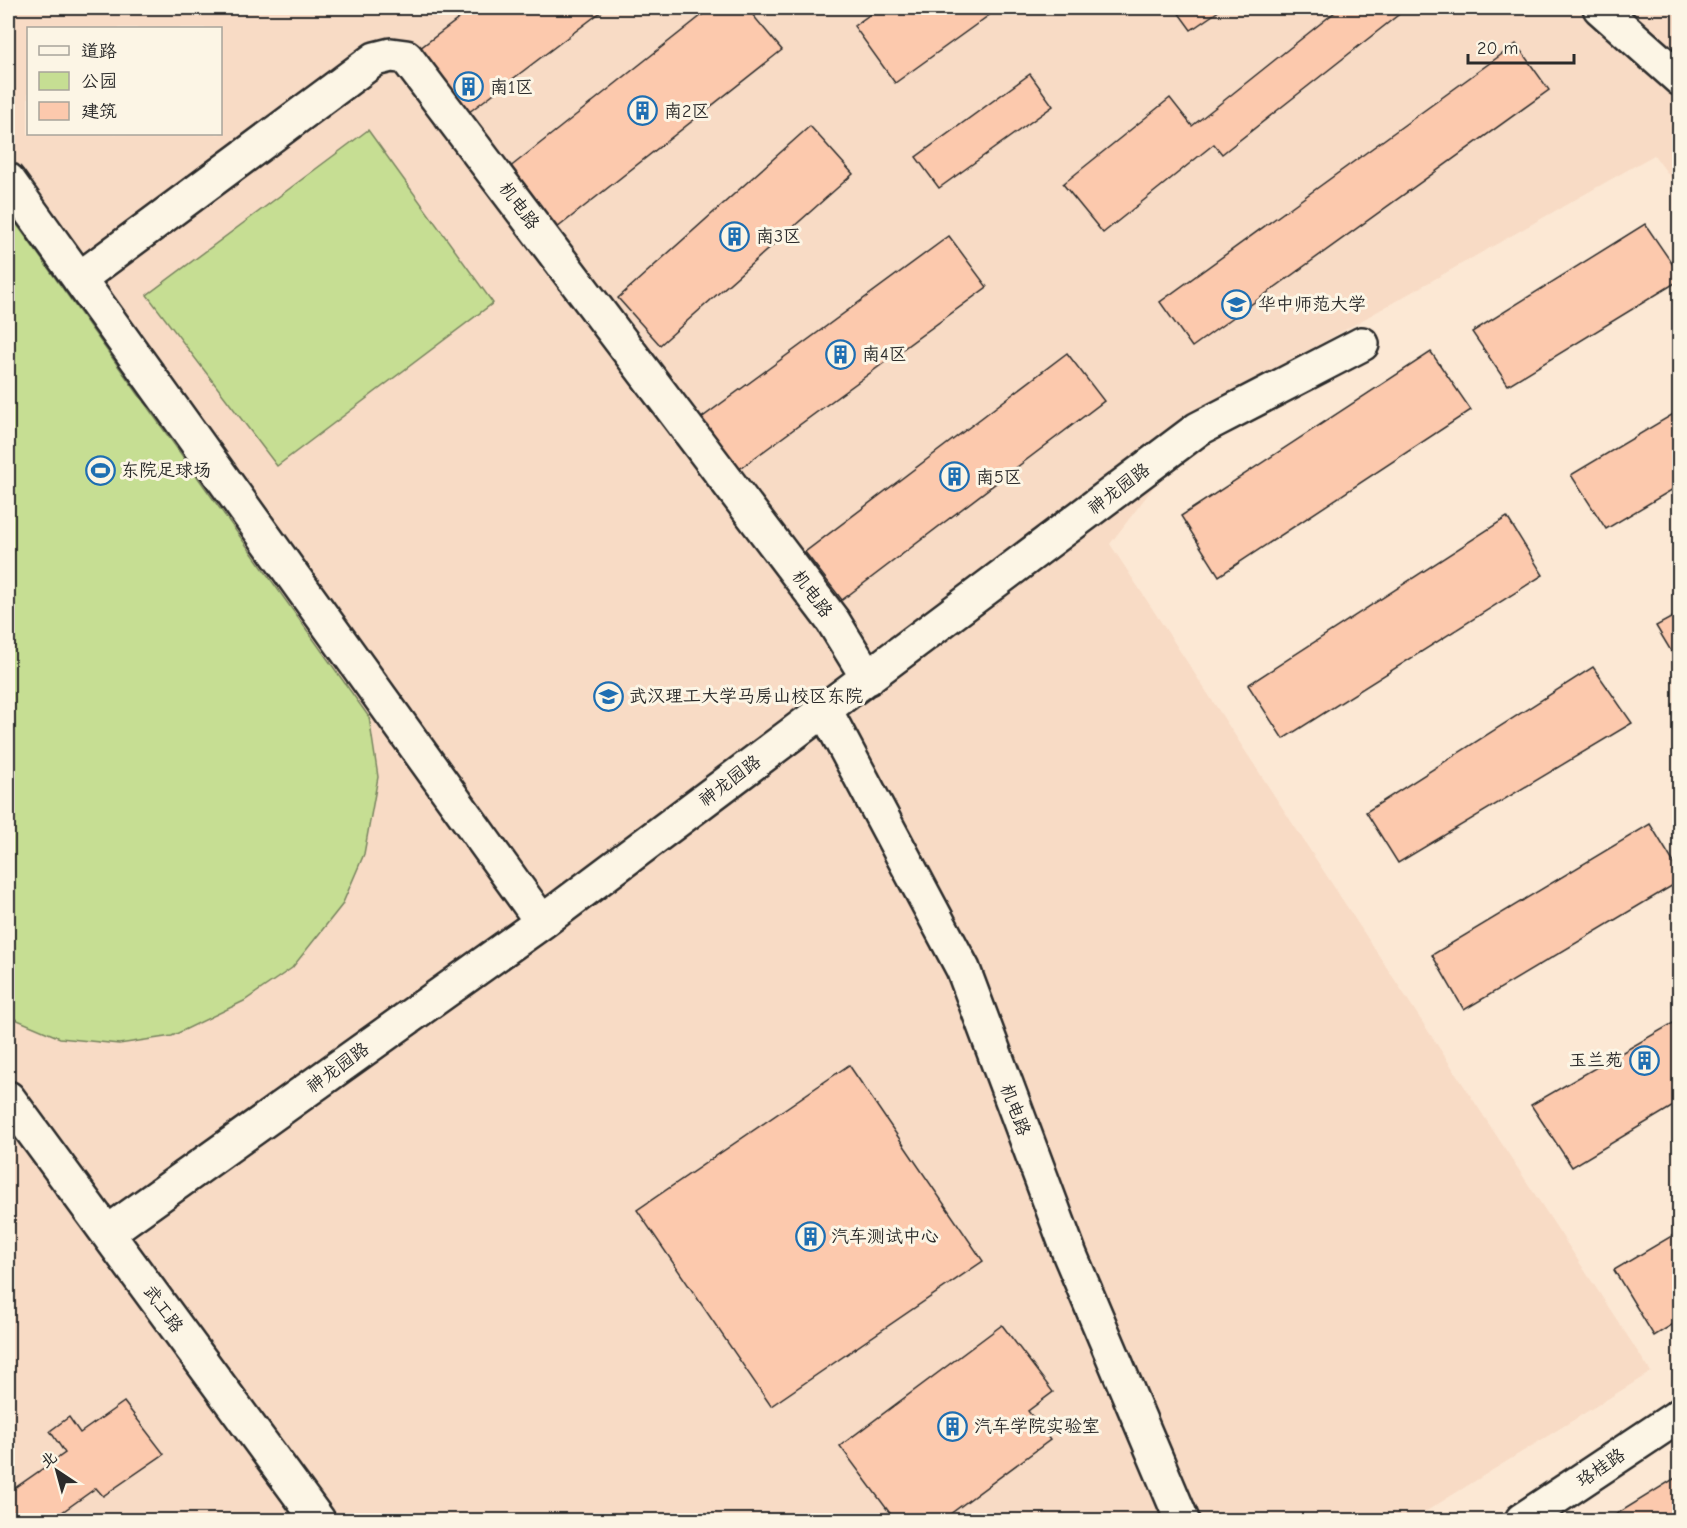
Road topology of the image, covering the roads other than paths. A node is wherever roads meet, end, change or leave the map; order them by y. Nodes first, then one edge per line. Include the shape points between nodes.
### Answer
1 (1600, 8) edge
2 (1680, 79) edge
3 (8, 180) edge
4 (79, 279) junction
5 (1362, 344) dead end
6 (868, 678) junction
7 (825, 710) junction
8 (542, 922) junction
9 (8, 1098) edge
10 (107, 1233) junction
11 (1680, 1415) edge
12 (318, 1521) edge
13 (1182, 1521) edge
14 (1522, 1521) edge

1 - 2 street
3 - 4 street
4 - 6 street, 机电路 via 375,59 406,57 833,621
4 - 8 street
5 - 6 street, 神龙园路 via 1198,429
6 - 7 street, 神龙园路
7 - 8 street, 神龙园路
7 - 13 street, 机电路 via 963,969 1070,1255
8 - 10 street, 神龙园路
9 - 10 street, 武工路
10 - 12 street, 武工路
11 - 14 street, 珞桂路

